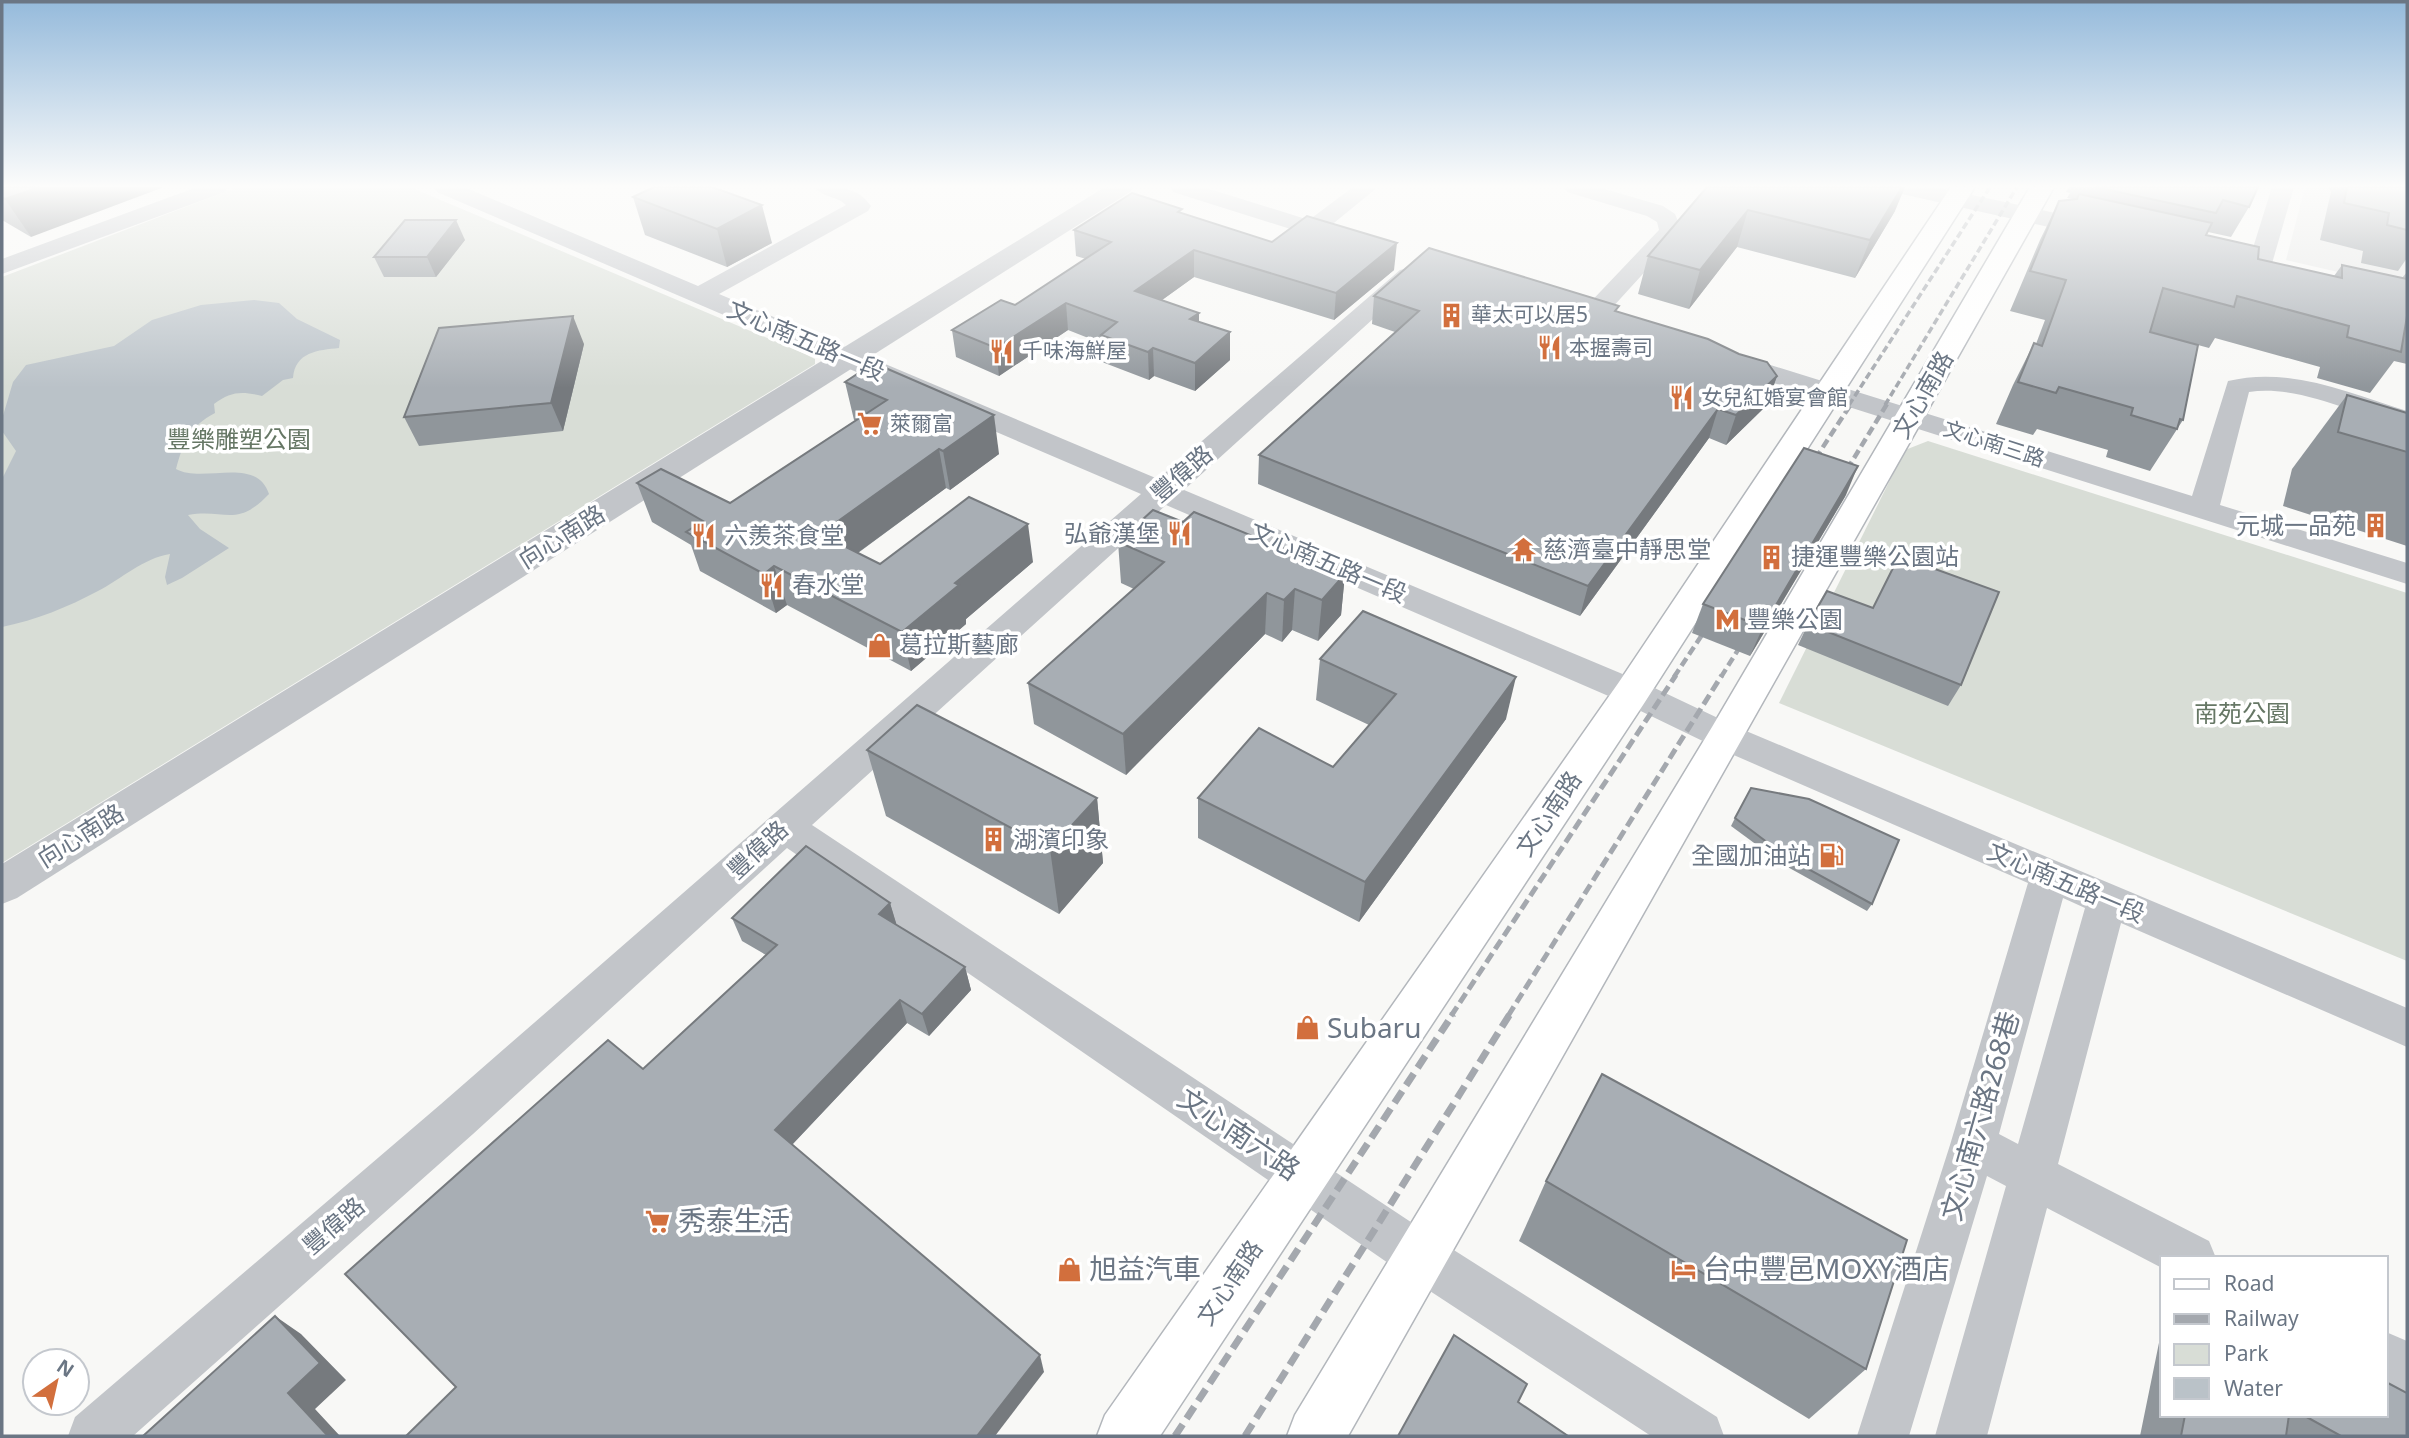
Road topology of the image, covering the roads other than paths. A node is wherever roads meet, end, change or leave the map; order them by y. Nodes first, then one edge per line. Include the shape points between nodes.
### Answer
1 (37, 254) edge
2 (603, 254) edge
3 (773, 254) edge
4 (1014, 254) edge
5 (1649, 254) edge
6 (1919, 254) edge
7 (2003, 254) edge
8 (2263, 254) edge
9 (2233, 261) edge
10 (1418, 262) edge
11 (2, 267) edge
12 (2259, 267) junction
13 (2286, 274) edge
14 (699, 295) junction
15 (1564, 308) edge
16 (1591, 316) junction
17 (1617, 325) edge
18 (1710, 354) edge
19 (848, 358) junction
20 (1829, 392) junction
21 (1910, 418) junction
22 (2407, 420) edge
23 (1162, 492) junction
24 (2203, 511) junction
25 (2407, 574) edge
26 (1632, 692) junction
27 (1726, 737) junction
28 (784, 826) junction
29 (2050, 876) junction
30 (2, 886) edge
31 (2107, 900) junction
32 (2407, 1028) edge
33 (1973, 1145) junction
34 (2032, 1176) junction
35 (1302, 1177) junction
36 (2188, 1256) edge
37 (1421, 1257) junction
38 (2388, 1358) edge
39 (2407, 1368) edge
40 (94, 1436) edge
41 (1126, 1436) edge
42 (1316, 1436) edge
43 (1698, 1436) edge
44 (1883, 1436) edge
45 (1961, 1436) edge

1 - 11 street
2 - 14 street, 文心南五路一段
3 - 14 street
4 - 19 street, 向心南路
5 - 16 street
6 - 20 main road, 文心南路
7 - 21 main road, 文心南路
8 - 12 street
9 - 12 street
10 - 23 street, 豐偉路
12 - 13 street
14 - 19 street, 文心南五路一段
15 - 16 street
16 - 17 street
18 - 20 street, 文心南三路
19 - 23 street, 文心南五路一段
19 - 30 street, 向心南路
20 - 21 street, 文心南三路
20 - 26 main road, 文心南路
21 - 24 street, 文心南三路
21 - 27 main road, 文心南路
22 - 24 street via 2286,384 2248,382 2237,387
23 - 26 street, 文心南五路一段
23 - 28 street, 豐偉路
24 - 25 street, 文心南三路
26 - 27 street, 文心南五路一段
26 - 35 main road, 文心南路
27 - 29 street, 文心南五路一段
27 - 37 main road, 文心南路
28 - 35 street, 文心南六路
28 - 40 street, 豐偉路
29 - 31 street, 文心南五路一段
29 - 33 street, 文心南六路268巷
31 - 32 street, 文心南五路一段
31 - 34 street
33 - 34 street
33 - 44 street, 文心南六路268巷
34 - 36 street
34 - 45 street
35 - 37 street, 文心南六路
35 - 41 main road, 文心南路
37 - 42 main road, 文心南路
37 - 43 street, 文心南六路
38 - 39 street

